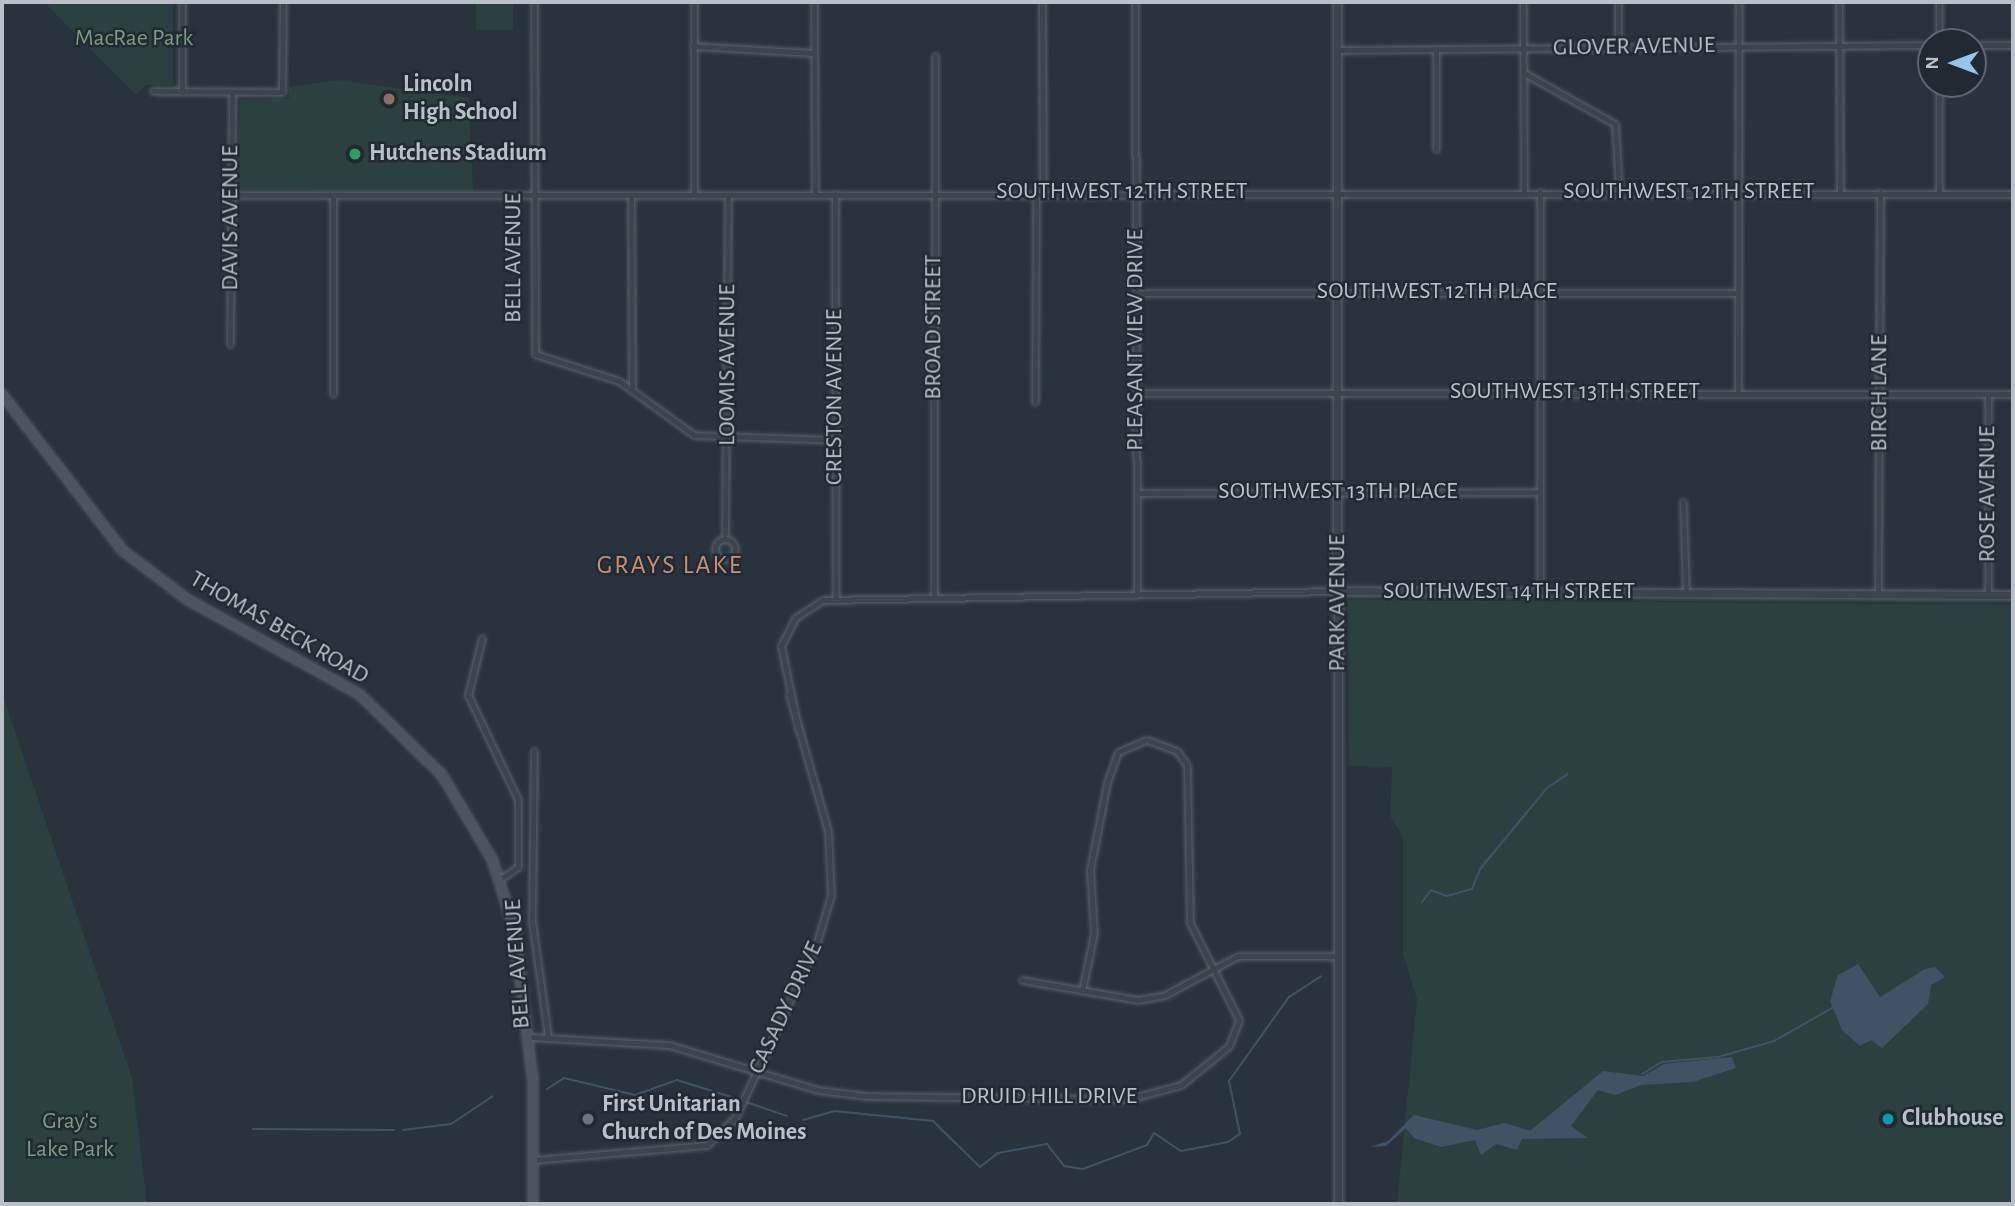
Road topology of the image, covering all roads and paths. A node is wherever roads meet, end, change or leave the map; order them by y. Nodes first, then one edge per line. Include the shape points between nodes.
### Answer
1 (182, 2) edge
2 (283, 2) edge
3 (534, 2) edge
4 (694, 2) edge
5 (814, 2) edge
6 (1042, 2) edge
7 (1135, 2) edge
8 (1337, 2) edge
9 (1523, 2) edge
10 (1618, 2) edge
11 (1739, 2) edge
12 (1839, 2) edge
13 (1939, 2) edge
14 (1939, 28) edge
15 (1739, 45) junction
16 (1839, 45) junction
17 (1917, 45) edge
18 (1987, 45) edge
19 (2013, 45) edge
20 (694, 46) junction
21 (1618, 46) junction
22 (1337, 50) junction
23 (1436, 50) junction
24 (1524, 50) junction
25 (814, 53) junction
26 (934, 56) dead end
27 (1524, 73) junction
28 (153, 91) dead end
29 (182, 92) junction
30 (232, 92) junction
31 (1939, 98) edge
32 (1436, 149) dead end
33 (1337, 190) junction
34 (1136, 192) junction
35 (1524, 192) junction
36 (1540, 192) junction
37 (1619, 192) junction
38 (1738, 192) junction
39 (934, 193) junction
40 (1039, 193) junction
41 (1840, 193) junction
42 (1881, 193) junction
43 (1939, 193) junction
44 (815, 194) junction
45 (835, 194) junction
46 (2013, 194) edge
47 (231, 195) junction
48 (333, 195) junction
49 (694, 195) junction
50 (728, 195) junction
51 (534, 196) junction
52 (631, 196) junction
53 (1337, 291) junction
54 (1539, 292) junction
55 (1136, 293) junction
56 (1738, 293) junction
57 (230, 344) dead end
58 (632, 388) junction
59 (1338, 391) junction
60 (1539, 392) junction
61 (1738, 392) junction
62 (1136, 393) junction
63 (1880, 393) junction
64 (2, 394) edge
65 (333, 394) dead end
66 (1988, 394) junction
67 (2013, 394) edge
68 (1035, 402) dead end
69 (729, 440) junction
70 (835, 440) junction
71 (1338, 491) junction
72 (1539, 492) junction
73 (1137, 493) junction
74 (1683, 502) dead end
75 (725, 534) junction
76 (1338, 591) junction
77 (1540, 592) junction
78 (1686, 593) junction
79 (1137, 594) junction
80 (1878, 594) junction
81 (1988, 594) junction
82 (2013, 595) edge
83 (934, 597) junction
84 (836, 600) junction
85 (482, 638) dead end
86 (534, 751) dead end
87 (500, 879) junction
88 (1337, 956) junction
89 (1211, 966) junction
90 (1022, 980) dead end
91 (1082, 991) junction
92 (530, 1037) junction
93 (548, 1037) junction
94 (758, 1069) junction
95 (533, 1160) junction
96 (533, 1204) edge
97 (1338, 1204) edge

1 - 29 street
2 - 30 street via 282,92
3 - 51 street, BELL AVENUE
4 - 20 street
5 - 25 street
6 - 40 street
7 - 34 street, PLEASANT VIEW DRIVE
8 - 22 street, PARK AVENUE
9 - 24 street
10 - 21 street
11 - 15 street
12 - 16 street
13 - 14 street
15 - 16 street, GLOVER AVENUE
15 - 21 street, GLOVER AVENUE
15 - 38 street
16 - 17 street, GLOVER AVENUE
16 - 41 street
18 - 19 street
20 - 25 street
20 - 49 street
21 - 24 street, GLOVER AVENUE
22 - 23 street, GLOVER AVENUE
22 - 33 street, PARK AVENUE
23 - 24 street, GLOVER AVENUE
23 - 32 street
24 - 27 street
25 - 44 street
26 - 39 street, BROAD STREET
27 - 35 street
27 - 37 street via 1615,124
28 - 29 street
29 - 30 street
30 - 47 street, DAVIS AVENUE
31 - 43 street
33 - 34 street, SOUTHWEST 12TH STREET
33 - 35 street, SOUTHWEST 12TH STREET
33 - 53 street, PARK AVENUE
34 - 40 street, SOUTHWEST 12TH STREET
34 - 55 street, PLEASANT VIEW DRIVE
35 - 36 street, SOUTHWEST 12TH STREET
36 - 37 street, SOUTHWEST 12TH STREET
36 - 54 street
37 - 38 street, SOUTHWEST 12TH STREET
38 - 41 street, SOUTHWEST 12TH STREET
38 - 56 street
39 - 40 street, SOUTHWEST 12TH STREET
39 - 45 street, SOUTHWEST 12TH STREET
39 - 83 street, BROAD STREET
40 - 68 street
41 - 42 street, SOUTHWEST 12TH STREET
42 - 43 street, SOUTHWEST 12TH STREET
42 - 63 street, BIRCH LANE
43 - 46 street, SOUTHWEST 12TH STREET
44 - 45 street, SOUTHWEST 12TH STREET
44 - 50 street, SOUTHWEST 12TH STREET
45 - 70 street, CRESTON AVENUE
47 - 48 street, SOUTHWEST 12TH STREET
47 - 57 street, DAVIS AVENUE
48 - 51 street, SOUTHWEST 12TH STREET
48 - 65 street
49 - 50 street, SOUTHWEST 12TH STREET
49 - 52 street, SOUTHWEST 12TH STREET
50 - 69 street, LOOMIS AVENUE
51 - 52 street, SOUTHWEST 12TH STREET
51 - 58 street, BELL AVENUE via 533,347 540,359
52 - 58 street
53 - 54 street, SOUTHWEST 12TH PLACE
53 - 55 street, SOUTHWEST 12TH PLACE
53 - 59 street, PARK AVENUE
54 - 56 street, SOUTHWEST 12TH PLACE
54 - 60 street
55 - 62 street, PLEASANT VIEW DRIVE
56 - 61 street
58 - 69 street via 686,432
59 - 60 street, SOUTHWEST 13TH STREET
59 - 62 street, SOUTHWEST 13TH STREET
59 - 71 street, PARK AVENUE
60 - 61 street, SOUTHWEST 13TH STREET
60 - 72 street
61 - 63 street, SOUTHWEST 13TH STREET
62 - 73 street, PLEASANT VIEW DRIVE
63 - 66 street, SOUTHWEST 13TH STREET
63 - 80 street, BIRCH LANE
64 - 87 main road, THOMAS BECK ROAD via 93,520 152,576 327,674 390,718 442,775
66 - 67 street, SOUTHWEST 13TH STREET
66 - 81 street, ROSE AVENUE
69 - 70 street
69 - 75 street, LOOMIS AVENUE
70 - 84 street, CRESTON AVENUE
71 - 72 street, SOUTHWEST 13TH PLACE
71 - 73 street, SOUTHWEST 13TH PLACE
71 - 76 street, PARK AVENUE
72 - 77 street
73 - 79 street, PLEASANT VIEW DRIVE
74 - 78 street
75 - 75 street, LOOMIS AVENUE via 715,550 726,560 735,548
76 - 77 street, SOUTHWEST 14TH STREET
76 - 79 street, SOUTHWEST 14TH STREET
76 - 88 street, PARK AVENUE
77 - 78 street, SOUTHWEST 14TH STREET
78 - 80 street, SOUTHWEST 14TH STREET
79 - 83 street, SOUTHWEST 14TH STREET
80 - 81 street, SOUTHWEST 14TH STREET
81 - 82 street, SOUTHWEST 14TH STREET
83 - 84 street, SOUTHWEST 14TH STREET
84 - 94 street, CASADY DRIVE via 812,604 787,629 780,657 831,845 831,895 817,942
85 - 87 street via 468,695 518,800 518,867
86 - 93 street, BELL AVENUE via 532,921
87 - 92 main road, THOMAS BECK ROAD via 514,928
88 - 89 street via 1238,956
88 - 97 street, PARK AVENUE
89 - 91 street via 1157,998
89 - 91 street, DRUID HILL DRIVE via 1190,923 1191,777 1177,751 1139,740 1115,757 1090,870 1094,933
89 - 94 street, DRUID HILL DRIVE via 1237,1013 1237,1035 1193,1078 1143,1098 854,1095
90 - 91 street
92 - 93 street, BELL AVENUE
92 - 95 main road, BELL AVENUE
93 - 94 street, DRUID HILL DRIVE via 669,1045
94 - 95 street, CASADY DRIVE via 723,1135 707,1145
95 - 96 main road, BELL AVENUE

